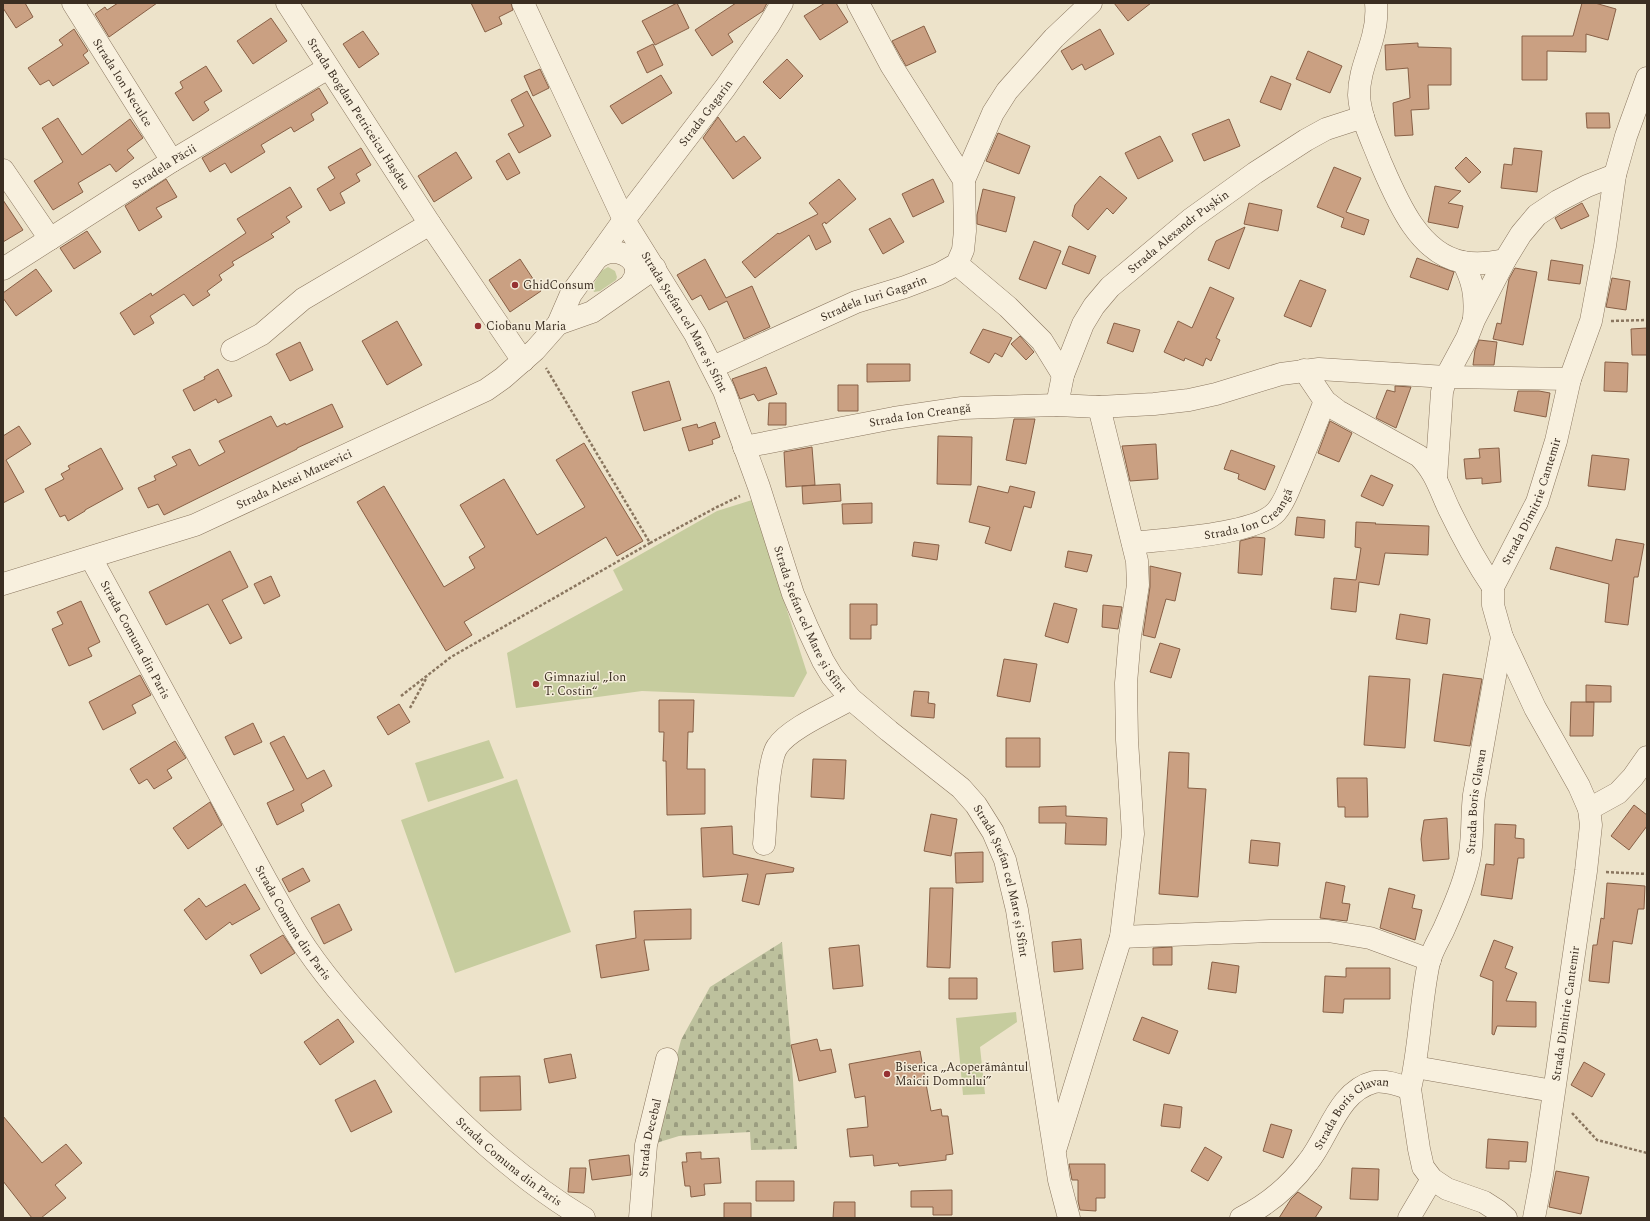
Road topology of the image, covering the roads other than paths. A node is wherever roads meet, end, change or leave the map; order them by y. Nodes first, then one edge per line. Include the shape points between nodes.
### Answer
1 (73, 3) edge
2 (287, 3) edge
3 (523, 3) edge
4 (782, 3) edge
5 (858, 3) edge
6 (1091, 3) edge
7 (1376, 3) edge
8 (328, 68) junction
9 (1647, 78) edge
10 (1363, 117) junction
11 (172, 161) junction
12 (3, 170) edge
13 (1615, 175) junction
14 (964, 180) junction
15 (624, 220) junction
16 (430, 224) junction
17 (50, 239) junction
18 (596, 259) junction
19 (1505, 260) junction
20 (1463, 262) junction
21 (957, 264) junction
22 (654, 268) junction
23 (3, 269) edge
24 (629, 286) junction
25 (1474, 320) junction
26 (558, 324) junction
27 (232, 350) dead end
28 (529, 356) junction
29 (713, 367) junction
30 (1304, 370) junction
31 (1063, 375) junction
32 (1446, 377) junction
33 (1570, 379) junction
34 (1325, 401) junction
35 (1057, 405) junction
36 (1099, 407) junction
37 (744, 447) junction
38 (1436, 478) junction
39 (1132, 543) junction
40 (91, 558) junction
41 (3, 584) edge
42 (1493, 587) junction
43 (1502, 637) junction
44 (851, 699) junction
45 (1647, 757) edge
46 (1589, 809) junction
47 (764, 844) dead end
48 (1121, 937) junction
49 (1430, 960) junction
50 (667, 1059) dead end
51 (1415, 1067) junction
52 (1410, 1088) junction
53 (1553, 1091) junction
54 (1054, 1152) junction
55 (1432, 1179) junction
56 (584, 1218) edge
57 (640, 1218) edge
58 (1069, 1218) edge
59 (1241, 1218) edge
60 (1409, 1218) edge
61 (1506, 1218) edge
62 (1534, 1218) edge

1 - 11 street, Strada Ion Neculce
2 - 8 street, Strada Bogdan Petriceicu Hașdeu
3 - 15 street, Strada Ștefan cel Mare și Sfînt
4 - 15 street, Strada Gagarin via 724,88
5 - 14 street via 891,65
6 - 14 street via 1054,38 1007,91 993,113
7 - 10 street via 1374,36 1360,77 1359,96
8 - 11 street, Stradela Păcii
8 - 16 street, Strada Bogdan Petriceicu Hașdeu
9 - 13 street, Strada Dimitrie Cantemir
10 - 20 street via 1389,183 1410,223 1441,253
10 - 31 street, Strada Alexandr Pușkin via 1306,140 1255,173 1196,215 1110,287 1094,306 1084,324
11 - 17 street, Stradela Păcii
12 - 17 street
13 - 19 street via 1581,189 1537,215 1521,234
13 - 33 street, Strada Dimitrie Cantemir via 1591,321
14 - 21 street via 965,231 963,250
15 - 18 street, Strada Gagarin
15 - 22 street, Strada Ștefan cel Mare și Sfînt
16 - 27 street via 303,299 262,334
16 - 28 street, Strada Bogdan Petriceicu Hașdeu
17 - 23 street, Stradela Păcii
18 - 24 street via 610,252 628,256 636,265 634,280
18 - 26 street, Strada Gagarin via 571,294
19 - 20 street via 1482,264
19 - 25 street
20 - 25 street via 1470,276 1476,302
21 - 29 street, Stradela Iuri Gagarin via 905,287 856,302
21 - 31 street via 1008,307 1042,341
22 - 24 street
22 - 29 street, Strada Ștefan cel Mare și Sfînt via 696,334
24 - 26 street via 592,312
25 - 32 street
26 - 28 street, Strada Alexei Mateevici
28 - 40 street, Strada Alexei Mateevici via 486,390 195,525
29 - 37 street, Strada Ștefan cel Mare și Sfînt
30 - 32 street, Strada Ion Creangă via 1350,370
30 - 34 street
30 - 36 street, Strada Ion Creangă via 1189,400
31 - 35 street, Strada Alexandr Pușkin
32 - 33 street, Strada Ion Creangă
32 - 38 street via 1442,392
33 - 42 street, Strada Dimitrie Cantemir via 1556,441 1537,502
34 - 38 street via 1338,412 1419,456
34 - 39 street, Strada Ion Creangă via 1286,496 1276,512 1243,529
35 - 36 street, Strada Ion Creangă
35 - 37 street, Strada Ion Creangă via 962,408 932,412
36 - 39 street
37 - 44 street, Strada Ștefan cel Mare și Sfînt via 793,594 832,676
38 - 42 street via 1472,555
39 - 48 street via 1137,561 1138,586 1126,683 1133,834
40 - 41 street, Strada Alexei Mateevici
40 - 56 street, Strada Comuna din Paris via 286,917 306,948 349,1004 429,1091 520,1174
42 - 43 street, Strada Dimitrie Cantemir via 1493,605
43 - 46 street, Strada Dimitrie Cantemir via 1532,702
43 - 49 street, Strada Boris Glavan via 1474,795 1468,868
44 - 47 street via 789,734 776,747 770,765
44 - 54 street, Strada Ștefan cel Mare și Sfînt via 961,788 976,805 993,832 1005,860 1017,910
45 - 46 street via 1618,793
46 - 53 street, Strada Dimitrie Cantemir via 1591,825 1586,871
48 - 49 street via 1328,931 1370,938
48 - 54 street
49 - 51 street, Strada Boris Glavan via 1422,1000
50 - 57 street, Strada Decebal via 646,1145
51 - 52 street, Strada Boris Glavan
51 - 53 street
52 - 55 street via 1419,1150 1424,1168
52 - 59 street, Strada Boris Glavan via 1390,1082 1375,1082 1351,1095 1334,1118 1309,1162 1266,1204
53 - 62 street, Strada Dimitrie Cantemir
54 - 58 street, Strada Ștefan cel Mare și Sfînt
55 - 60 street
55 - 61 street via 1448,1189 1484,1202

